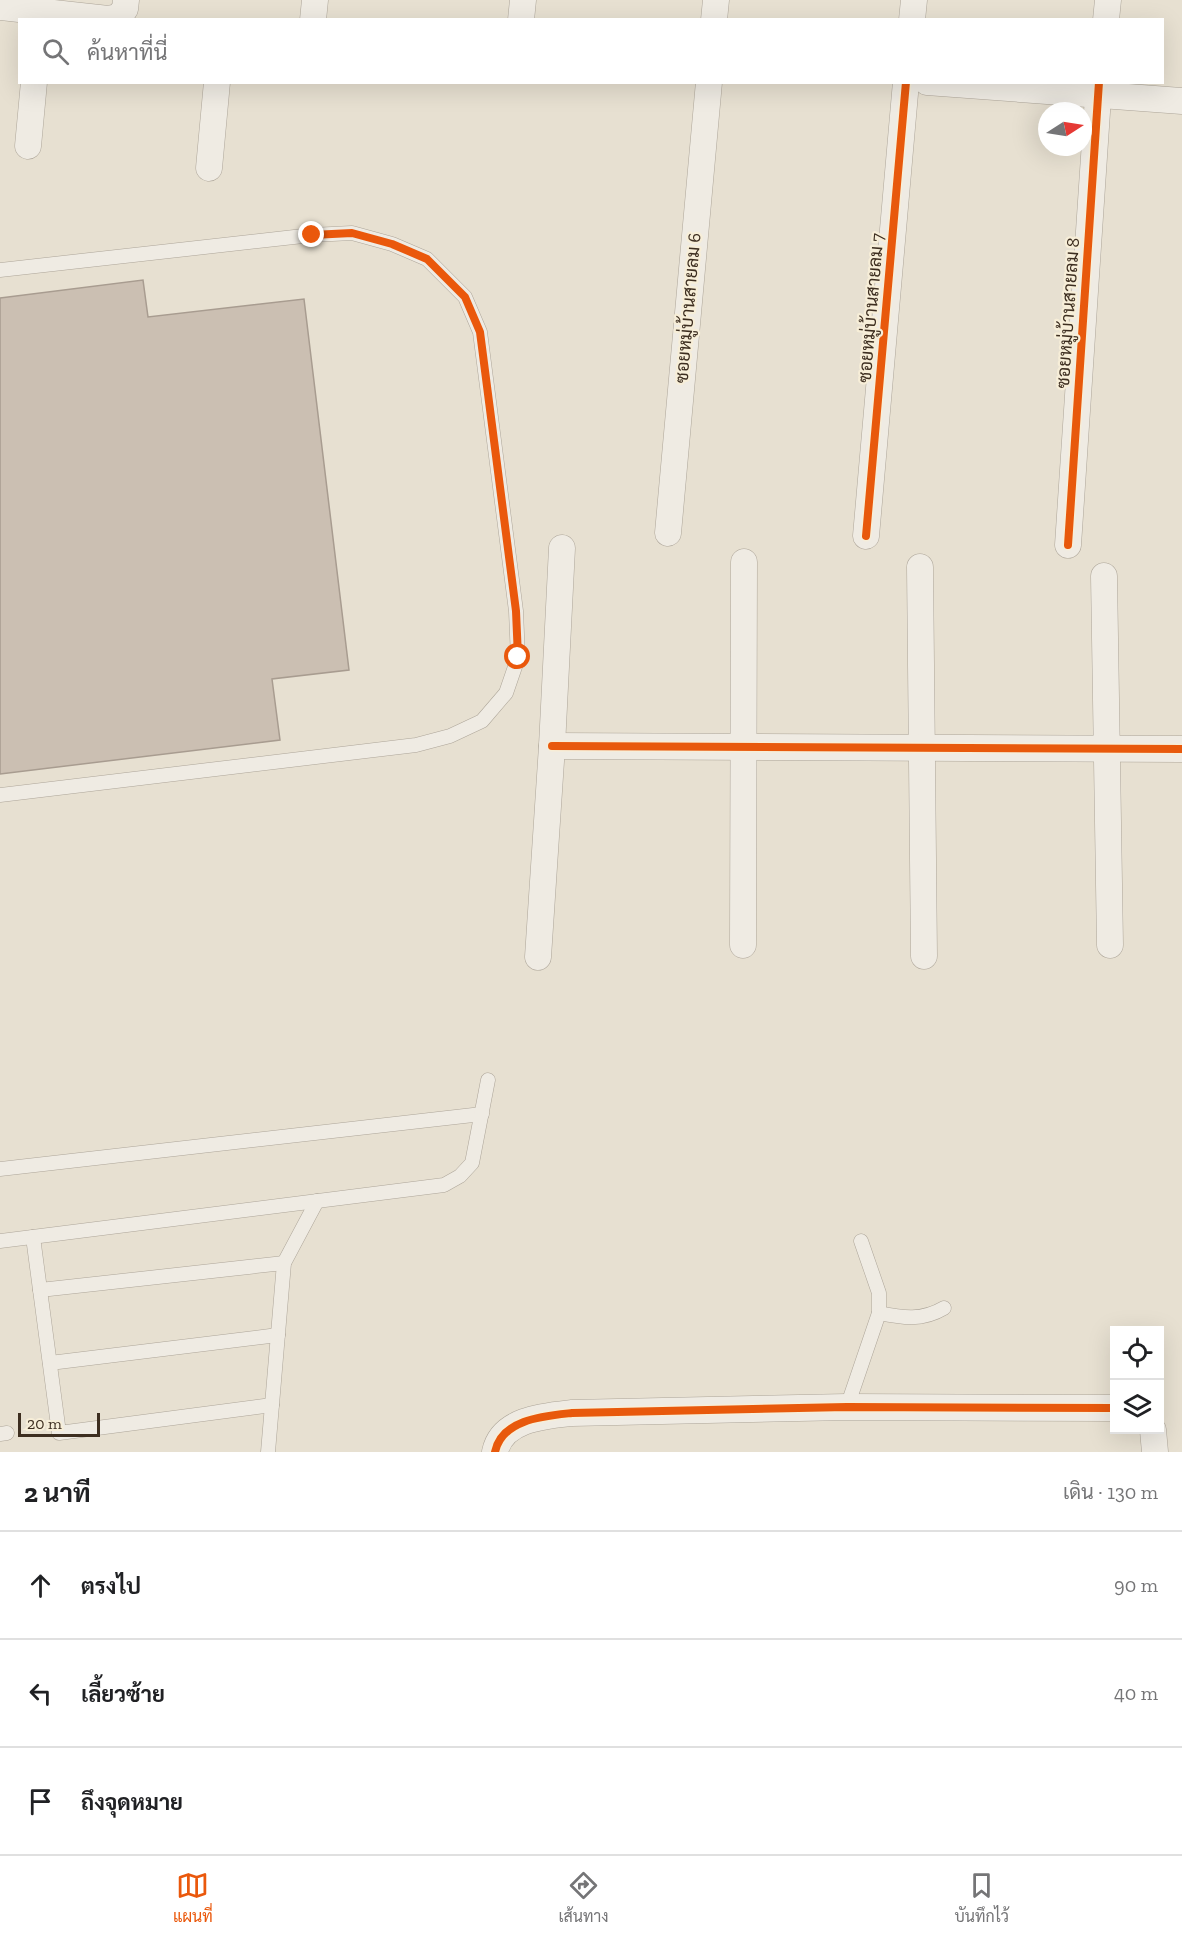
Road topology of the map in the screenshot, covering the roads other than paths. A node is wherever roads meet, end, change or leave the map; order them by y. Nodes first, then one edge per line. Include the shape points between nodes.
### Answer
1 (315, 0) edge
2 (523, 0) edge
3 (716, 0) edge
4 (914, 0) edge
5 (1108, 0) edge
6 (0, 7) edge
7 (122, 9) edge
8 (40, 16) edge
9 (85, 18) edge
10 (109, 18) edge
11 (314, 18) edge
12 (521, 18) edge
13 (714, 18) edge
14 (912, 18) edge
15 (1106, 18) edge
16 (34, 84) edge
17 (217, 84) edge
18 (708, 84) edge
19 (906, 84) edge
20 (984, 84) edge
21 (1099, 88) edge
22 (1182, 101) edge
23 (28, 146) dead end
24 (209, 168) dead end
25 (0, 270) edge
26 (668, 533) dead end
27 (866, 536) dead end
28 (1068, 545) dead end
29 (561, 548) dead end
30 (744, 562) dead end
31 (920, 567) dead end
32 (1104, 576) dead end
33 (552, 746) junction
34 (742, 747) junction
35 (922, 748) junction
36 (1182, 748) edge
37 (1107, 749) junction
38 (0, 795) edge
39 (742, 945) dead end
40 (1110, 945) dead end
41 (924, 956) dead end
42 (538, 957) dead end
43 (488, 1080) dead end
44 (482, 1114) junction
45 (0, 1169) edge
46 (317, 1201) junction
47 (33, 1236) junction
48 (0, 1241) edge
49 (861, 1241) dead end
50 (284, 1263) junction
51 (40, 1290) junction
52 (944, 1308) dead end
53 (879, 1313) junction
54 (278, 1335) junction
55 (50, 1363) junction
56 (272, 1405) junction
57 (847, 1407) junction
58 (1110, 1408) edge
59 (1153, 1434) edge
60 (268, 1452) edge
61 (495, 1452) edge
62 (1155, 1452) edge

1 - 11 street
2 - 12 street
3 - 13 street
4 - 14 street
5 - 15 street
6 - 8 street
7 - 10 street
8 - 9 street
16 - 23 street
17 - 24 street
18 - 26 street, ซอยหมู่บ้านสายลม 6
19 - 27 street, ซอยหมู่บ้านสายลม 7
20 - 21 street
21 - 22 street
21 - 28 street, ซอยหมู่บ้านสายลม 8
25 - 38 lane via 352,233 427,259 465,297 480,332 516,611 518,657 506,693 482,721 450,736 416,745
29 - 33 street
30 - 34 street
31 - 35 street
32 - 37 street
33 - 34 street
33 - 42 street
34 - 35 street
34 - 39 street
35 - 37 street
35 - 41 street
36 - 37 street
37 - 40 street
43 - 44 lane
44 - 45 lane
44 - 46 lane via 472,1163 444,1185
46 - 47 lane
46 - 50 lane
47 - 48 lane
47 - 51 lane
49 - 53 lane via 879,1293
50 - 51 lane
50 - 54 lane
51 - 55 lane
52 - 53 lane via 921,1318
53 - 57 lane
54 - 55 lane
54 - 56 lane
55 - 56 lane via 59,1433
56 - 60 lane
57 - 58 street
57 - 61 street via 539,1416 515,1426 497,1442
59 - 62 street

